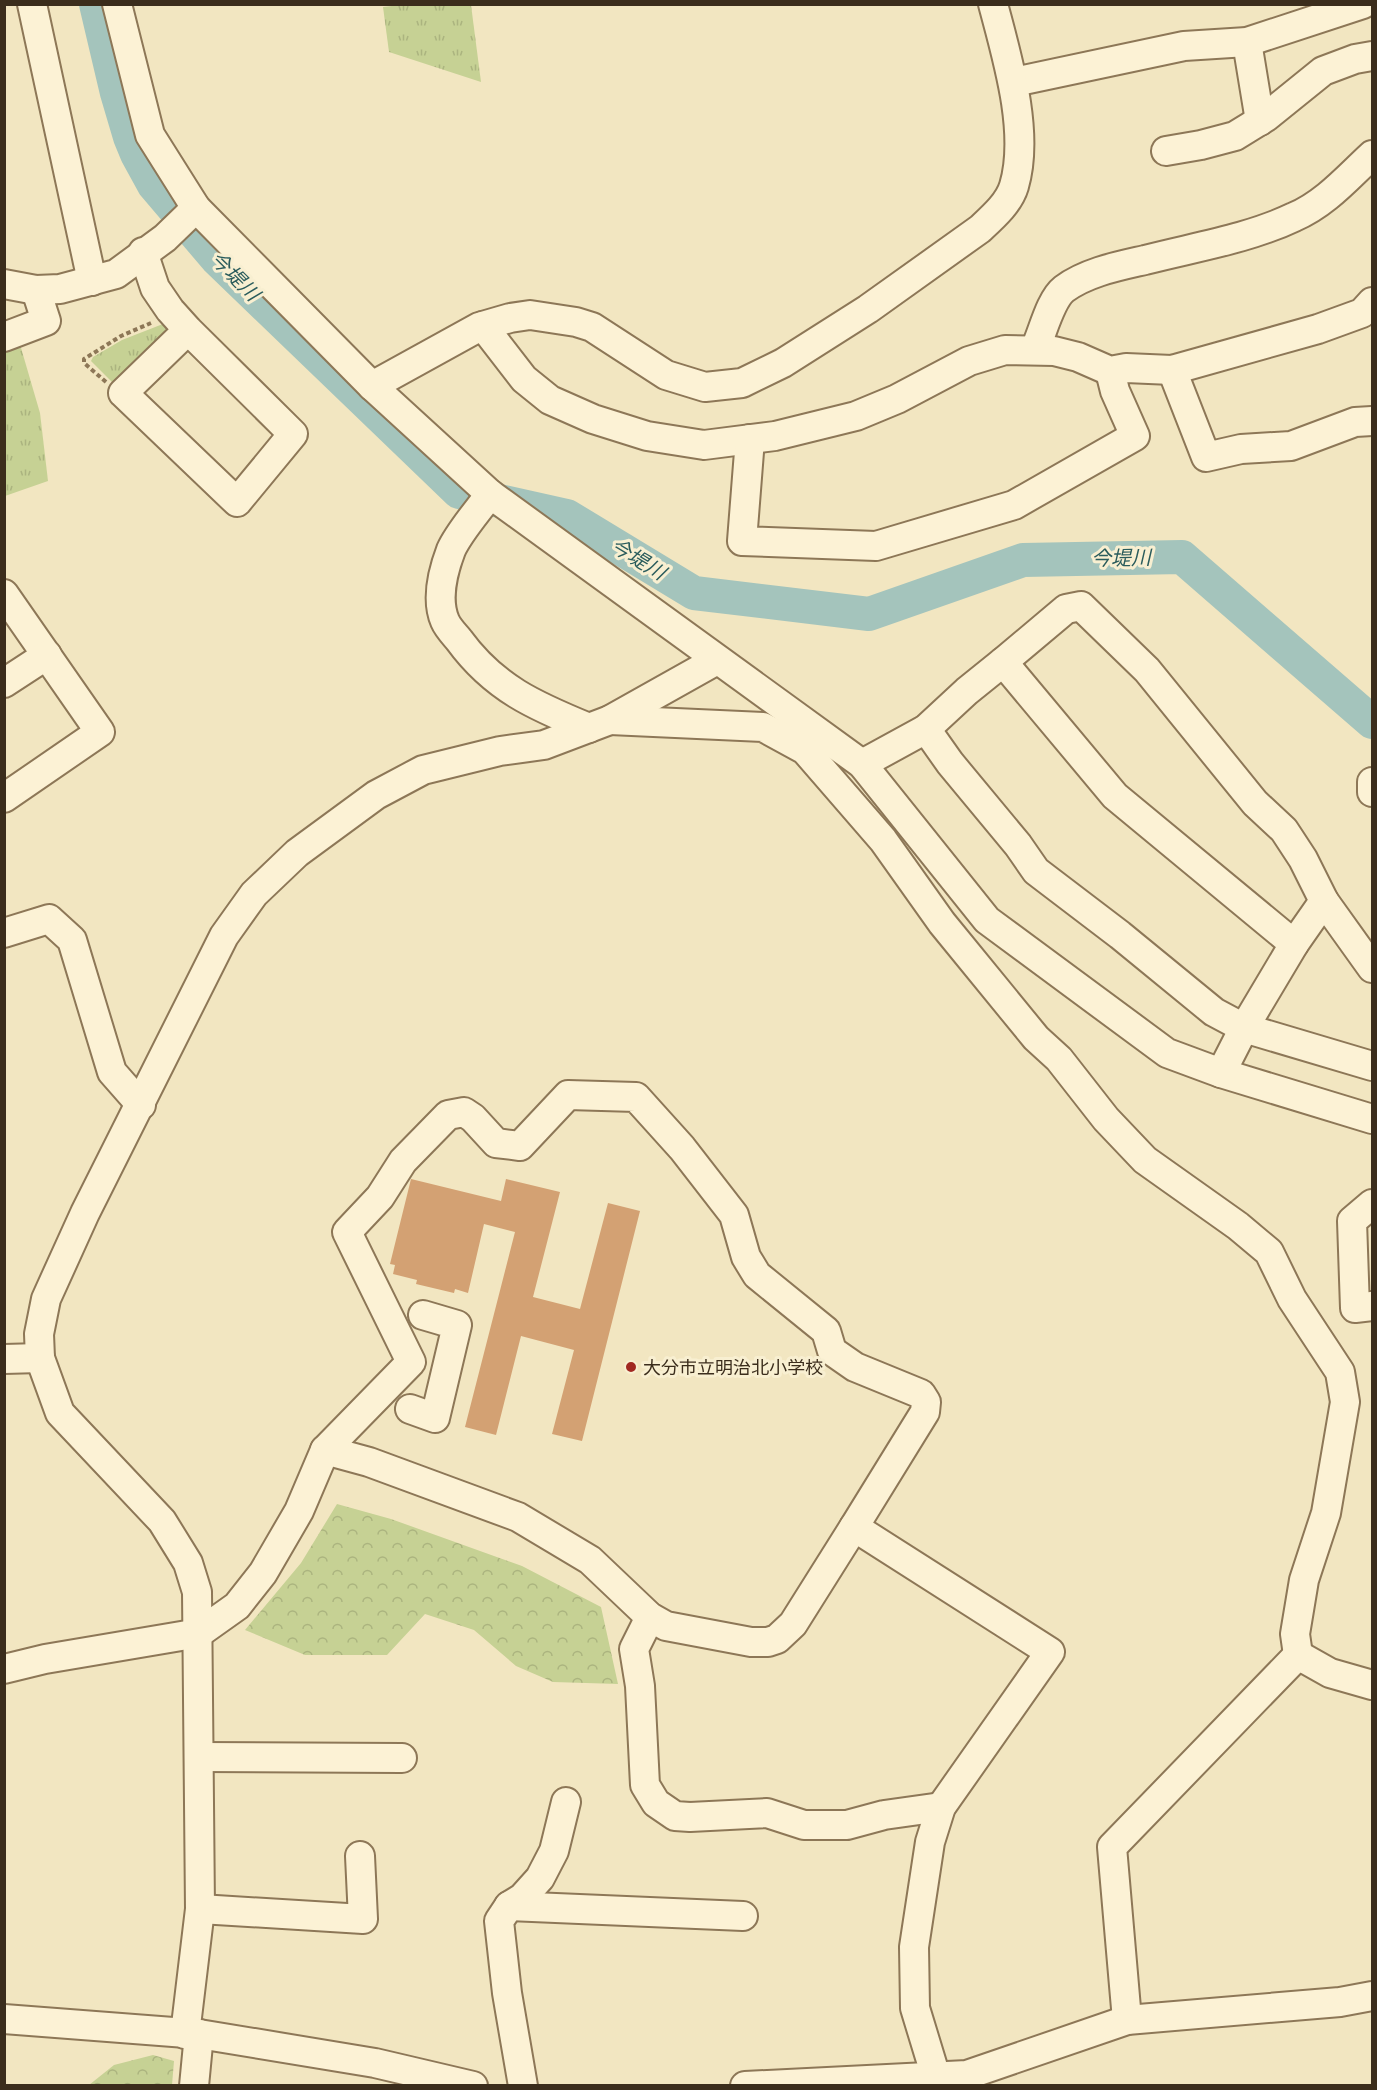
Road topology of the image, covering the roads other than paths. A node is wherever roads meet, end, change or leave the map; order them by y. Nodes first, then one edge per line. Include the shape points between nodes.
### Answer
1 (32, 4) edge
2 (117, 4) edge
3 (993, 4) edge
4 (1363, 4) edge
5 (1247, 42) junction
6 (1372, 56) edge
7 (1014, 82) junction
8 (1260, 121) junction
9 (1166, 151) dead end
10 (1372, 155) edge
11 (191, 213) junction
12 (154, 245) junction
13 (92, 281) junction
14 (4, 284) edge
15 (36, 290) junction
16 (1372, 302) edge
17 (483, 326) junction
18 (188, 330) junction
19 (4, 337) edge
20 (1035, 350) junction
21 (1172, 370) junction
22 (1110, 371) junction
23 (372, 386) junction
24 (1372, 421) edge
25 (750, 439) junction
26 (490, 494) junction
27 (4, 594) edge
28 (47, 655) junction
29 (717, 660) junction
30 (1003, 662) junction
31 (4, 683) edge
32 (599, 724) junction
33 (926, 729) junction
34 (862, 764) junction
35 (1372, 782) edge
36 (1372, 792) edge
37 (4, 798) edge
38 (1324, 901) junction
39 (4, 933) edge
40 (1294, 944) junction
41 (1372, 968) edge
42 (1244, 1028) junction
43 (1372, 1066) edge
44 (1221, 1073) junction
45 (141, 1105) junction
46 (1372, 1119) edge
47 (1372, 1204) edge
48 (1372, 1306) edge
49 (423, 1316) dead end
50 (40, 1358) junction
51 (4, 1359) edge
52 (398, 1375) junction
53 (444, 1377) junction
54 (410, 1409) dead end
55 (325, 1450) junction
56 (854, 1527) junction
57 (650, 1617) junction
58 (199, 1633) junction
59 (1298, 1655) junction
60 (4, 1669) edge
61 (1372, 1685) edge
62 (199, 1757) junction
63 (402, 1758) dead end
64 (566, 1802) dead end
65 (941, 1808) junction
66 (360, 1856) dead end
67 (509, 1906) junction
68 (200, 1909) junction
69 (743, 1916) dead end
70 (1372, 1996) edge
71 (4, 2019) edge
72 (1127, 2019) junction
73 (192, 2034) junction
74 (936, 2077) junction
75 (970, 2080) edge
76 (456, 2084) edge
77 (803, 2084) edge
78 (194, 2085) edge
79 (523, 2085) edge
80 (745, 2085) edge

1 - 13 street
2 - 11 street via 150,135
3 - 7 street
4 - 5 street
5 - 7 street via 1184,46
5 - 8 street
6 - 8 street via 1354,58 1323,71
7 - 17 street via 1019,154 1014,188 997,214 868,309 783,363 742,383 705,387 666,375 592,327 576,322 530,315
8 - 9 street via 1235,136
10 - 20 street via 1321,202 1296,217 1256,232 1081,279 1062,290 1050,308
11 - 12 street
11 - 23 street
12 - 13 street via 116,274
12 - 18 street via 155,288
13 - 15 street
14 - 15 street
15 - 19 street via 46,321
16 - 21 street via 1362,313 1318,328
17 - 23 street
17 - 25 street via 524,379 550,400 593,419 647,436 704,445
18 - 18 street via 123,393 237,502 293,434
20 - 22 street via 1078,357
20 - 25 street via 1005,350 969,361 856,416
21 - 22 street
21 - 24 street via 1206,457 1240,449 1291,446 1355,422
22 - 25 street via 1135,436 1014,505 876,546 742,541
23 - 26 street
26 - 29 street
26 - 32 street via 452,549 440,598 445,621 466,650 504,687 539,707
27 - 28 street
28 - 31 street
28 - 37 street via 100,732
29 - 32 street
29 - 34 street
30 - 33 street
30 - 38 street via 1066,609 1081,606 1147,670 1255,803 1284,831
30 - 40 street via 1115,796
32 - 45 street via 544,745 500,751 423,770 376,795 297,853 254,894 224,936
32 - 59 street via 764,727 805,750 883,840 942,923 1106,1119 1144,1160 1269,1252 1292,1299 1340,1372 1346,1402 1326,1513 1304,1580 1295,1634
33 - 34 street
33 - 42 street via 1036,871 1214,1012
34 - 44 street via 987,920 1167,1053
35 - 36 street
38 - 40 street
38 - 41 street
39 - 45 street via 49,919 72,940 112,1072
40 - 42 street
42 - 43 street
42 - 44 street
44 - 46 street
45 - 50 street via 46,1299 39,1334
47 - 48 street via 1352,1221 1355,1308
49 - 53 street via 457,1325
50 - 51 street
50 - 58 street via 60,1413 162,1521 188,1563 197,1592
52 - 53 street via 416,1372
52 - 55 street
52 - 56 street via 411,1362 347,1232 380,1197 402,1161 448,1115 464,1112 496,1143 520,1146 568,1095 636,1097 734,1215 746,1257 757,1275 826,1331 832,1352 855,1367 921,1394 926,1401 925,1412
53 - 54 street via 435,1418
55 - 57 street via 369,1462 518,1517 590,1560
55 - 58 street via 299,1511 263,1573 237,1606
56 - 57 street via 793,1624 777,1639 751,1642 666,1626
56 - 65 street via 1050,1652
57 - 65 street via 634,1649 645,1785 656,1803 675,1816 767,1813 804,1825 847,1825 884,1815
58 - 60 street
58 - 62 street
59 - 61 street via 1330,1673
59 - 72 street via 1112,1847
62 - 63 street
62 - 68 street
64 - 67 street via 554,1851 540,1878
65 - 74 street via 930,1842 914,1947 915,2008
66 - 68 street via 363,1919
67 - 69 street
67 - 79 street via 499,1921
68 - 73 street
70 - 72 street
71 - 73 street
72 - 75 street
73 - 76 street via 375,2062
73 - 78 street
74 - 75 street
74 - 77 street
77 - 80 street

